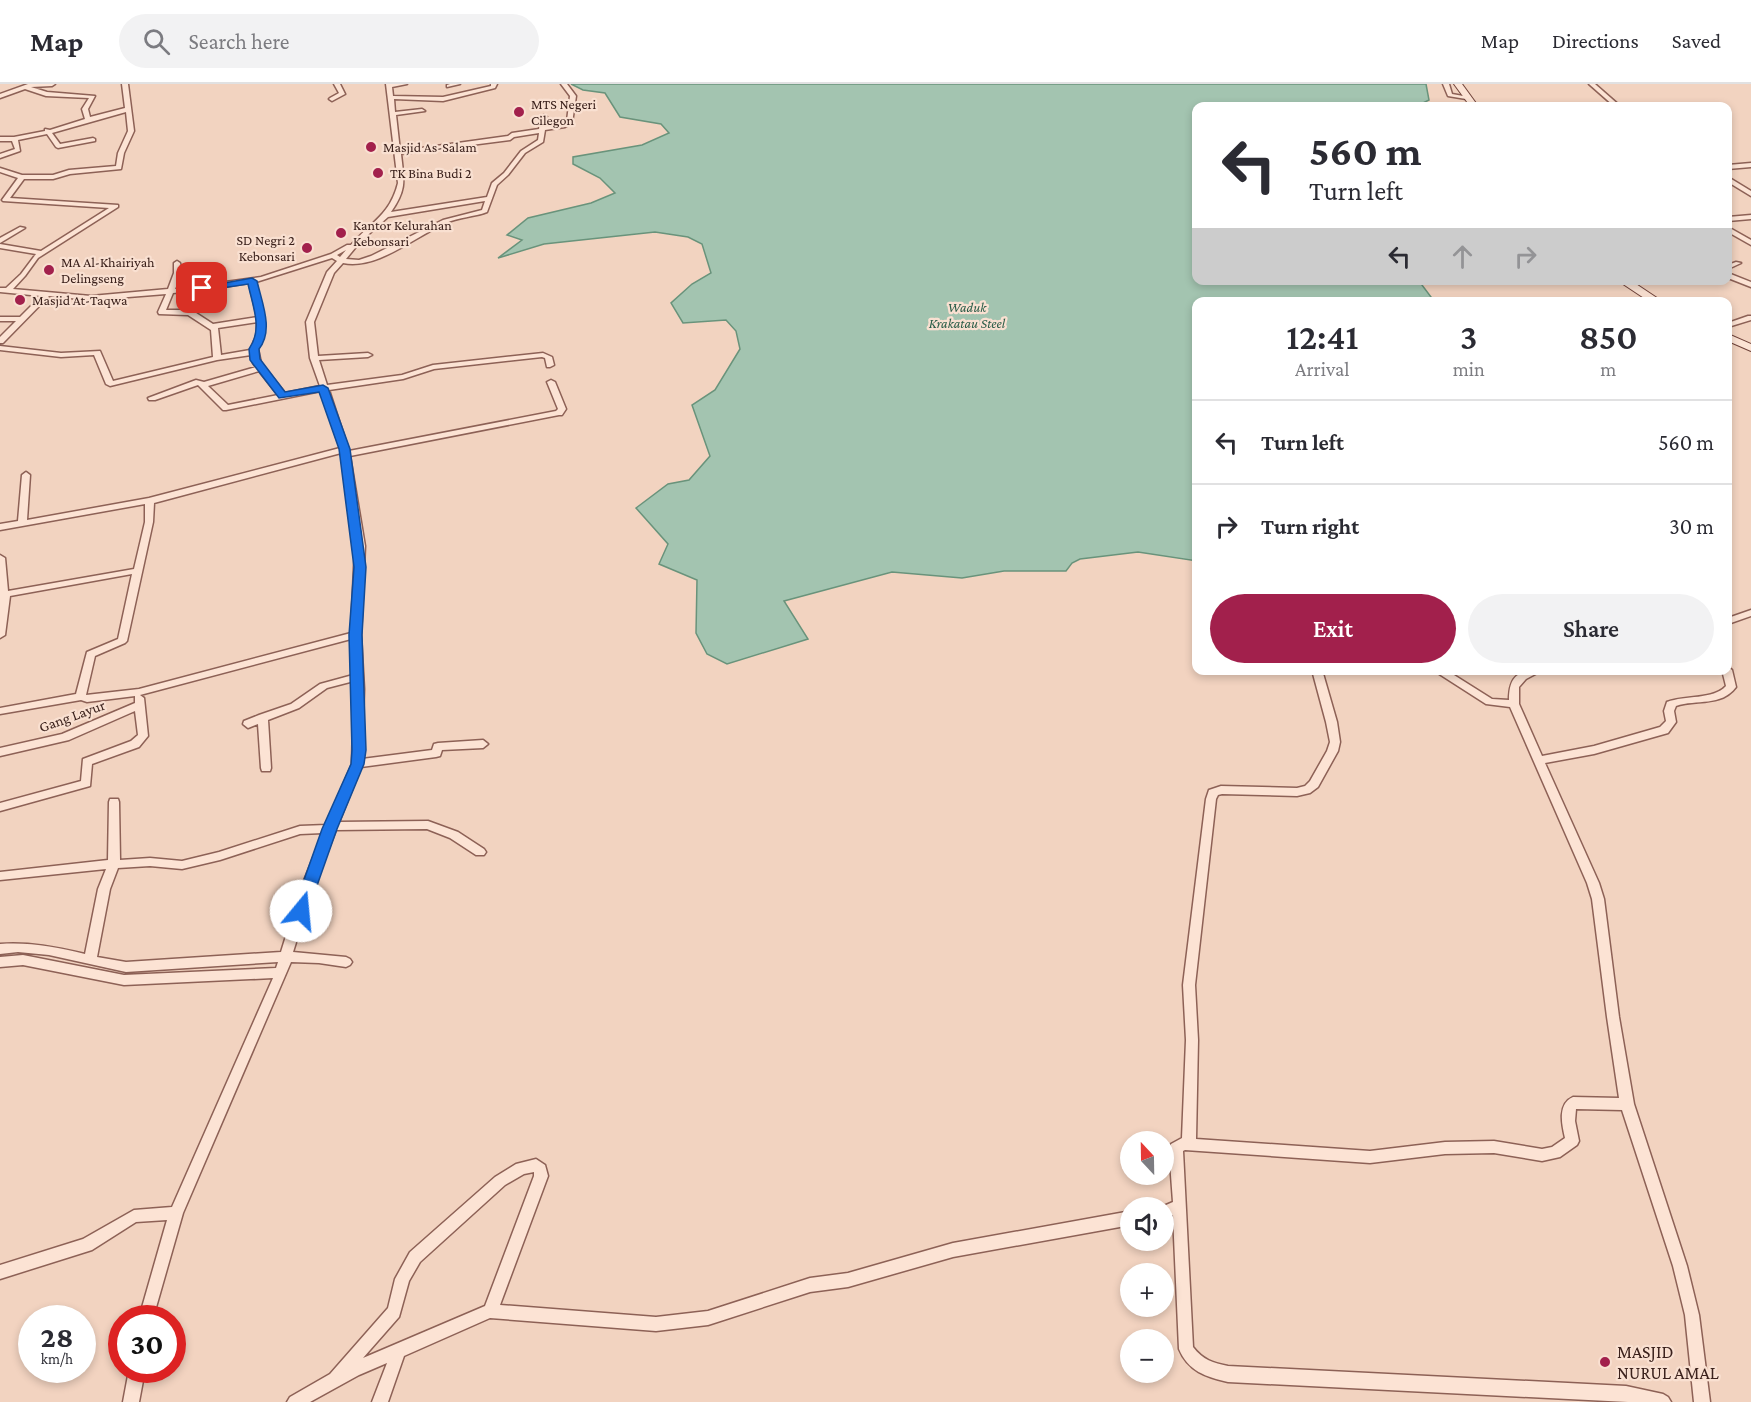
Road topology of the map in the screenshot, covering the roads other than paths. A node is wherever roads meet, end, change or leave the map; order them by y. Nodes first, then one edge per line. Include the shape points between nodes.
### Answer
1 (52, 84) edge
2 (125, 84) edge
3 (337, 84) edge
4 (404, 84) edge
5 (458, 84) edge
6 (494, 84) edge
7 (564, 84) edge
8 (1446, 84) edge
9 (1458, 84) edge
10 (1592, 84) edge
11 (389, 85) edge
12 (449, 86) dead end
13 (25, 87) junction
14 (0, 96) edge
15 (1466, 97) junction
16 (391, 98) junction
17 (332, 99) dead end
18 (1470, 102) edge
19 (1612, 102) edge
20 (129, 110) junction
21 (422, 111) dead end
22 (393, 114) junction
23 (544, 117) dead end
24 (87, 118) junction
25 (47, 130) junction
26 (542, 130) junction
27 (0, 139) edge
28 (15, 140) junction
29 (93, 140) dead end
30 (397, 153) junction
31 (0, 156) edge
32 (1751, 165) edge
33 (1732, 167) edge
34 (0, 170) edge
35 (22, 177) junction
36 (1732, 182) edge
37 (1751, 194) edge
38 (490, 198) junction
39 (10, 201) junction
40 (0, 210) edge
41 (386, 215) junction
42 (1751, 217) edge
43 (1732, 219) edge
44 (22, 228) dead end
45 (1732, 231) edge
46 (0, 241) edge
47 (1751, 243) edge
48 (0, 246) edge
49 (42, 253) junction
50 (336, 258) junction
51 (177, 263) dead end
52 (1738, 263) dead end
53 (1732, 265) edge
54 (1732, 277) edge
55 (252, 281) junction
56 (1630, 285) edge
57 (1751, 285) edge
58 (4, 290) edge
59 (187, 290) junction
60 (169, 292) junction
61 (47, 294) junction
62 (1650, 297) edge
63 (184, 312) junction
64 (1751, 318) edge
65 (0, 319) edge
66 (20, 319) junction
67 (259, 319) junction
68 (1732, 324) edge
69 (210, 327) junction
70 (1732, 339) edge
71 (0, 341) edge
72 (0, 348) edge
73 (1751, 348) edge
74 (253, 352) junction
75 (368, 355) dead end
76 (217, 358) junction
77 (314, 358) junction
78 (550, 365) dead end
79 (261, 368) junction
80 (551, 382) dead end
81 (202, 385) junction
82 (323, 388) junction
83 (283, 396) junction
84 (152, 398) dead end
85 (345, 452) junction
86 (26, 475) dead end
87 (150, 501) junction
88 (22, 524) junction
89 (0, 527) edge
90 (0, 558) edge
91 (136, 571) junction
92 (3, 592) edge
93 (1751, 613) edge
94 (1732, 620) edge
95 (0, 635) edge
96 (356, 635) junction
97 (1318, 675) edge
98 (1446, 675) edge
99 (1527, 675) edge
100 (1728, 675) edge
101 (358, 677) junction
102 (139, 692) junction
103 (81, 697) junction
104 (1514, 704) junction
105 (140, 705) junction
106 (0, 711) edge
107 (263, 717) junction
108 (248, 724) dead end
109 (483, 744) dead end
110 (0, 752) edge
111 (1539, 760) junction
112 (357, 764) junction
113 (266, 768) dead end
114 (114, 802) dead end
115 (0, 807) edge
116 (330, 828) junction
117 (480, 852) dead end
118 (114, 864) junction
119 (0, 876) edge
120 (0, 949) edge
121 (287, 956) junction
122 (90, 960) junction
123 (0, 962) edge
124 (346, 962) dead end
125 (281, 973) junction
126 (1628, 1104) junction
127 (1189, 1144) junction
128 (1180, 1206) junction
129 (1174, 1208) edge
130 (176, 1214) junction
131 (1120, 1220) edge
132 (0, 1272) edge
133 (150, 1305) edge
134 (490, 1311) junction
135 (399, 1350) junction
136 (332, 1382) junction
137 (135, 1383) edge
138 (131, 1402) edge
139 (295, 1402) edge
140 (380, 1402) edge
141 (1664, 1402) edge
142 (1702, 1402) edge

1 - 13 street
2 - 20 street
3 - 17 street via 342,94
4 - 11 street
5 - 12 street
6 - 16 street via 448,98
7 - 26 street via 573,96 570,122
8 - 15 street via 1450,95
9 - 15 street
10 - 19 street
11 - 16 street
13 - 14 street
13 - 24 street via 46,94 93,98 85,109
15 - 18 street
16 - 22 street
20 - 24 street
20 - 35 street via 131,131 119,168
21 - 22 street
22 - 30 street
23 - 26 street
24 - 25 street
25 - 28 street
25 - 29 street via 58,146
26 - 30 street
26 - 38 street via 541,141 523,152 494,184
27 - 28 street
28 - 31 street via 18,150
30 - 41 street via 400,188
32 - 33 street
34 - 35 street
35 - 39 street via 6,197
36 - 37 street
38 - 41 street
38 - 50 street via 485,211 444,221 370,260 359,263
39 - 40 street
39 - 49 street via 116,206
41 - 50 street
42 - 43 street
44 - 46 street
45 - 47 street
48 - 49 street
49 - 58 street
50 - 55 street
50 - 77 street via 310,322
51 - 60 street via 178,273
52 - 53 street
54 - 57 street
55 - 59 street
55 - 67 street
56 - 62 street
58 - 61 street
59 - 60 street
59 - 63 street
60 - 61 street via 99,298
60 - 63 street via 162,312
61 - 66 street
63 - 69 street
64 - 68 street
65 - 66 street
66 - 71 street
67 - 69 street
67 - 74 street via 262,337
69 - 76 street via 216,332
70 - 73 street
72 - 76 street via 62,355 97,353 110,384
74 - 76 street
74 - 79 street
75 - 77 street
77 - 82 street
78 - 82 street via 548,357 539,355 434,367 403,377
79 - 81 street
79 - 83 street
80 - 85 street via 562,409 559,413
81 - 83 street via 224,408
81 - 84 street via 197,382
82 - 83 street
82 - 85 street
85 - 87 street
85 - 96 street via 360,546
86 - 88 street
87 - 88 street
87 - 91 street via 149,522
88 - 89 street
90 - 92 street
91 - 92 street
91 - 103 street via 122,641 90,654
92 - 95 street
93 - 94 street
96 - 101 street
96 - 102 street
97 - 127 street via 1330,711 1335,747 1315,785 1297,792 1221,790 1210,799 1189,985
98 - 104 street via 1490,702
99 - 104 street via 1514,686
100 - 111 street via 1731,687 1727,693 1671,704 1671,722 1664,730 1594,750
101 - 107 street via 324,686 294,706
101 - 112 street
102 - 103 street
102 - 105 street
103 - 106 street
104 - 111 street
105 - 110 street, Gang Layur via 65,737
105 - 115 street via 143,736 135,744 87,762 86,783
107 - 108 street
107 - 113 street
109 - 112 street via 438,747 436,753
111 - 126 street via 1598,899
112 - 116 street
114 - 118 street
116 - 117 street via 428,825 454,835
116 - 118 street via 300,830 182,865
116 - 121 street
118 - 119 street
118 - 122 street via 104,889
120 - 122 street via 40,947
121 - 122 street via 144,967
121 - 124 street
121 - 125 street
123 - 125 street via 24,960 124,980
125 - 130 street
126 - 127 street via 1573,1103 1568,1108 1572,1141 1556,1153 1542,1155 1494,1147 1370,1157
126 - 142 street via 1680,1266 1692,1315
127 - 128 street via 1176,1148
128 - 129 street
128 - 141 street via 1186,1349 1194,1364 1228,1374 1626,1395
130 - 132 street via 134,1216 87,1245
130 - 133 street
131 - 134 street via 953,1250 848,1280 810,1285 736,1311 678,1323
134 - 135 street
134 - 136 street via 541,1176 536,1165 521,1168 500,1181 415,1257 402,1279 394,1312
135 - 136 street
135 - 140 street
136 - 139 street
137 - 138 street

